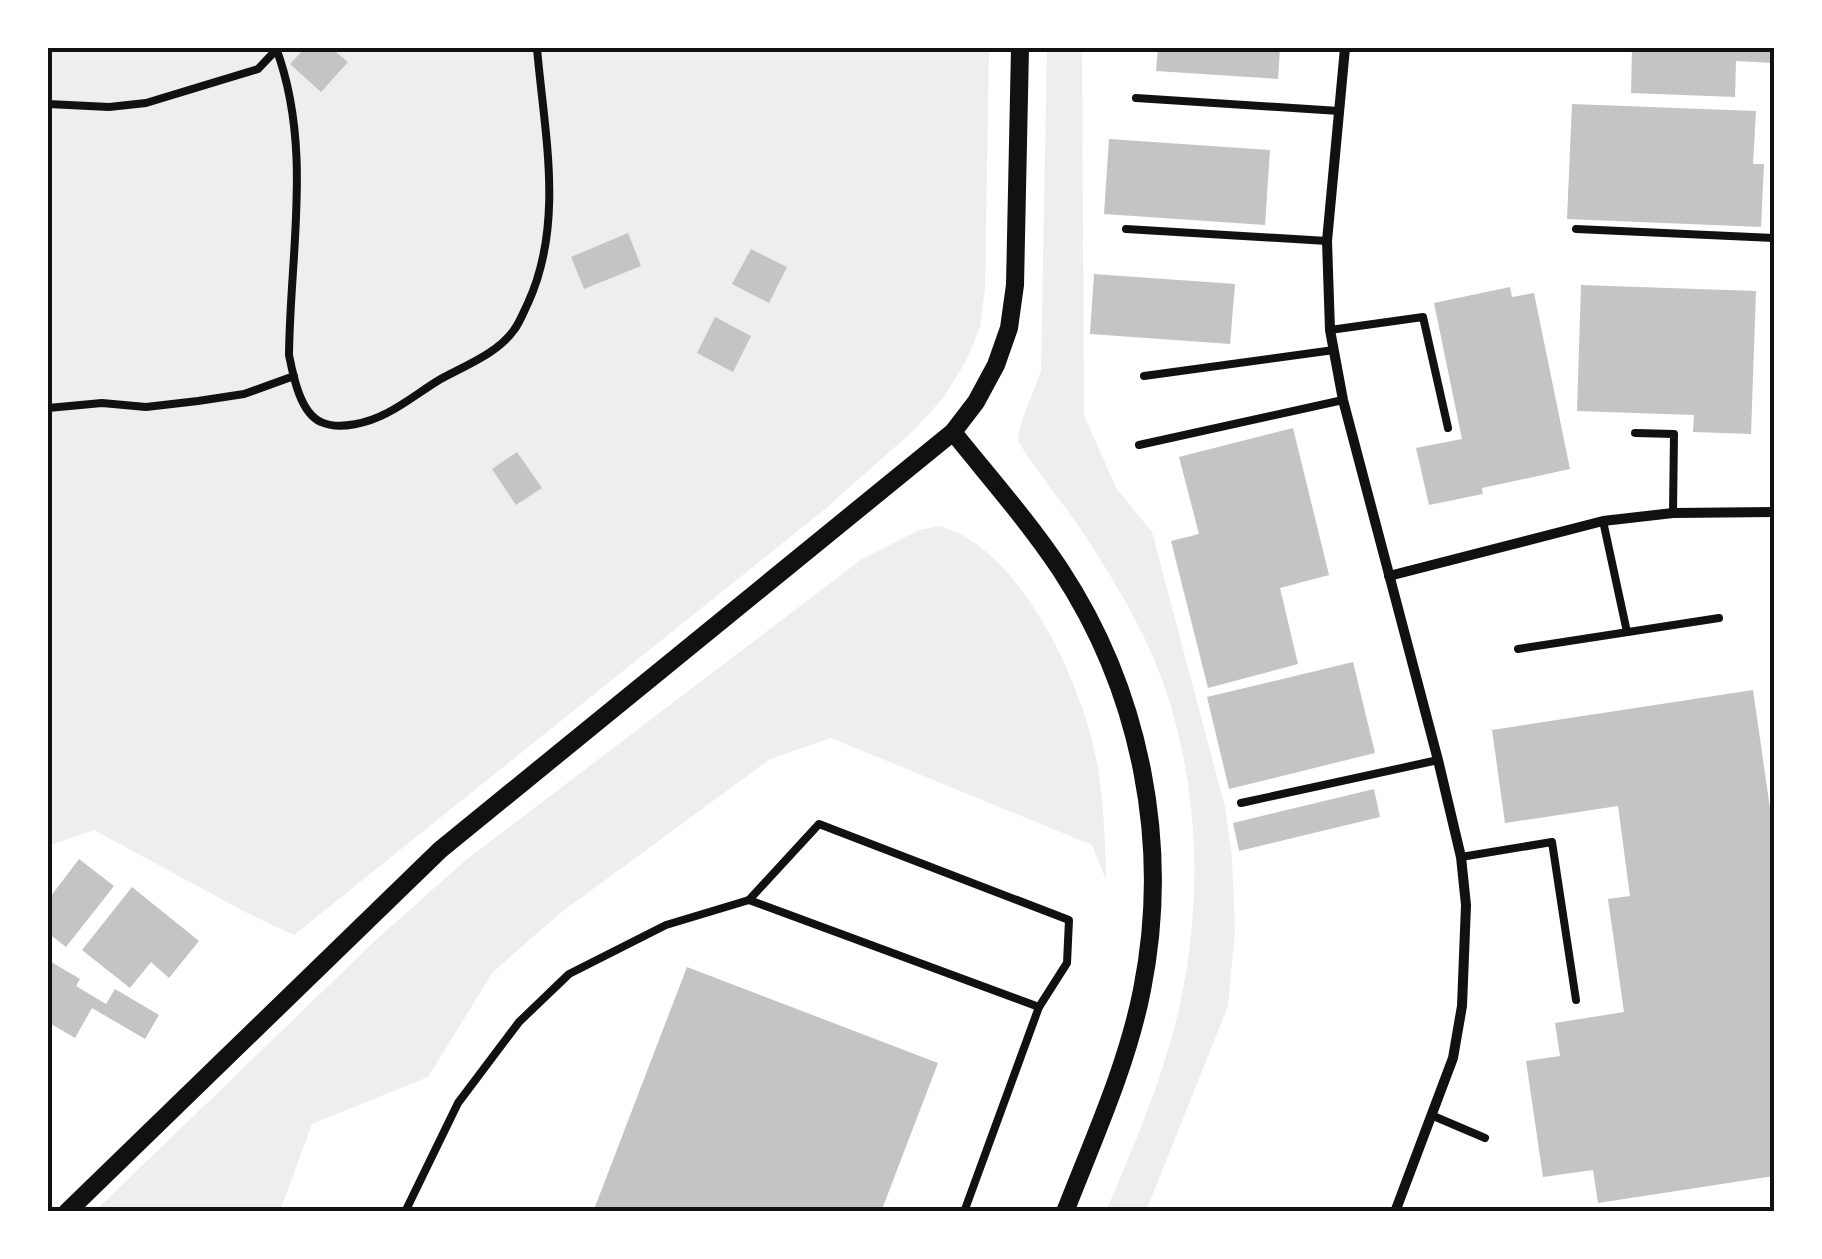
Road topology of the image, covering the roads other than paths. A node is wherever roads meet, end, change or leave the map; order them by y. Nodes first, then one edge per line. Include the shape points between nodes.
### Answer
1 (276, 48) edge
2 (537, 48) edge
3 (1020, 48) edge
4 (1345, 48) edge
5 (1136, 98) dead end
6 (48, 104) edge
7 (1339, 111) junction
8 (1126, 228) dead end
9 (1576, 230) dead end
10 (1774, 238) edge
11 (1327, 241) junction
12 (1330, 330) junction
13 (1334, 350) junction
14 (294, 376) junction
15 (1144, 376) dead end
16 (1343, 400) junction
17 (48, 408) edge
18 (1448, 428) dead end
19 (953, 432) junction
20 (1636, 433) dead end
21 (1139, 445) dead end
22 (1774, 512) edge
23 (1673, 513) junction
24 (1603, 521) junction
25 (1389, 576) junction
26 (1719, 618) dead end
27 (1627, 632) junction
28 (1518, 649) dead end
29 (1438, 760) junction
30 (1241, 803) dead end
31 (1460, 857) junction
32 (749, 900) junction
33 (1576, 1000) dead end
34 (1039, 1008) junction
35 (1431, 1115) junction
36 (1485, 1138) dead end
37 (66, 1212) edge
38 (405, 1212) edge
39 (964, 1212) edge
40 (1065, 1212) edge
41 (1395, 1212) edge

1 - 6 lane via 258,69 146,103
1 - 14 lane via 290,89 298,176
2 - 14 lane via 550,228 514,331 387,414 358,423 319,422
3 - 19 street via 1009,328 996,366
4 - 7 street
5 - 7 lane
7 - 11 street
8 - 11 lane
9 - 10 lane
11 - 12 street
12 - 13 street
12 - 18 lane via 1423,317
13 - 15 lane
13 - 16 street
14 - 17 lane via 198,401
16 - 21 lane
16 - 25 street
19 - 37 street via 440,850
19 - 40 street via 1027,522 1080,604 1130,715 1145,779 1152,926 1142,991
20 - 23 lane via 1674,434
22 - 23 street
23 - 24 street
24 - 25 street
24 - 27 lane
25 - 29 street
26 - 27 lane
27 - 28 lane
29 - 30 lane
29 - 31 street
31 - 33 lane via 1552,842
31 - 35 street via 1466,906 1462,1006 1453,1058
32 - 34 lane
32 - 34 lane via 818,824 1069,920 1067,962
32 - 38 lane via 666,926 569,974 519,1022 458,1103
34 - 39 lane
35 - 36 lane
35 - 41 street

